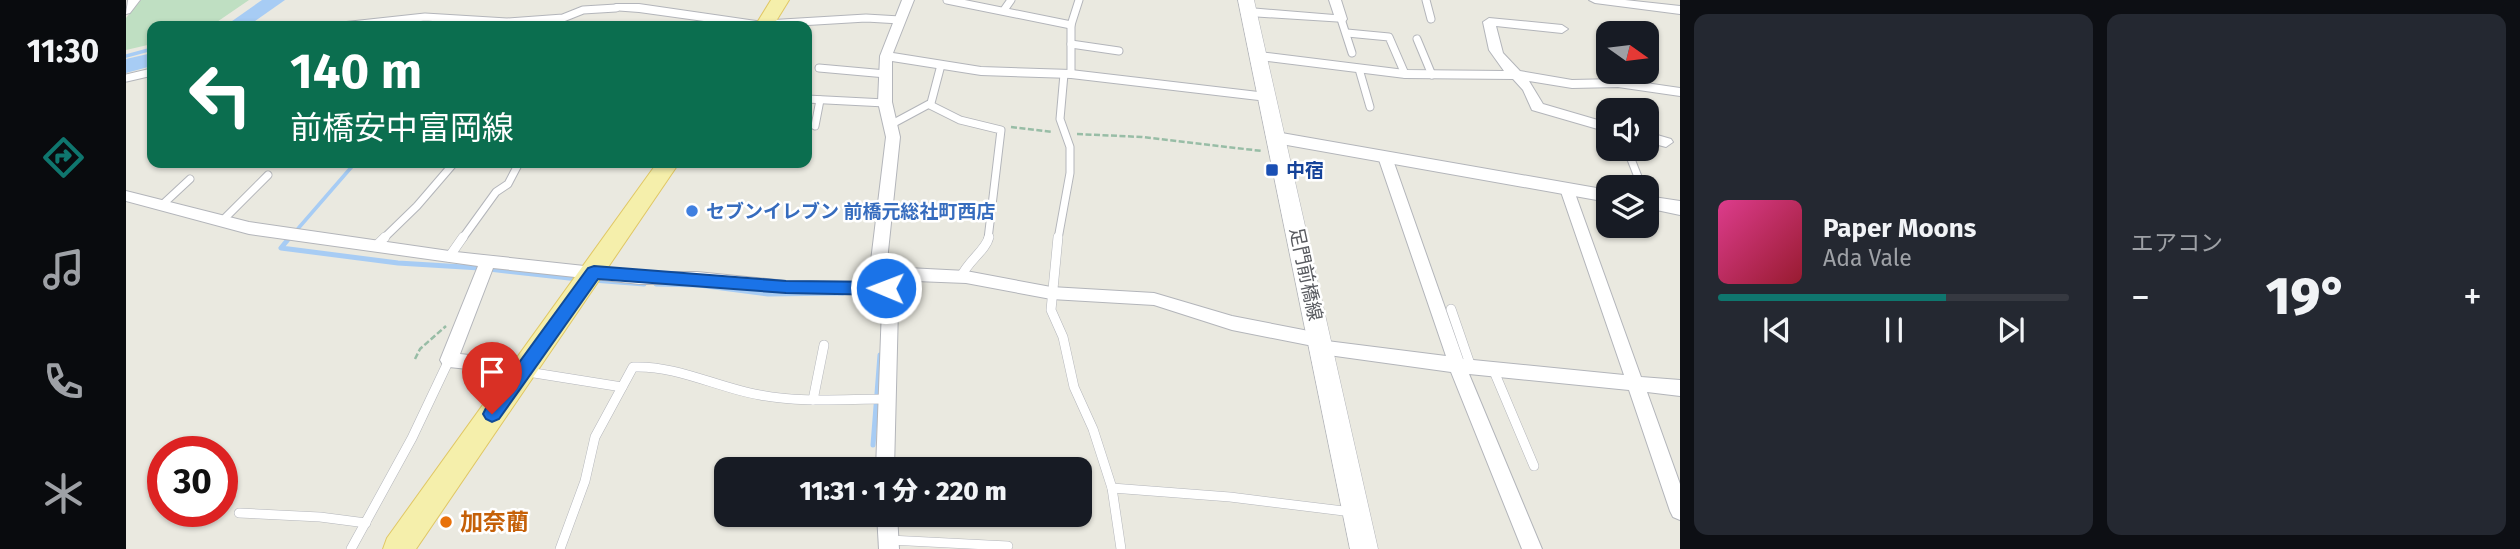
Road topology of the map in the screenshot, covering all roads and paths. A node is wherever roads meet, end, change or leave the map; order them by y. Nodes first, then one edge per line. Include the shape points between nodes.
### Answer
1 (134, 0) edge
2 (780, 0) edge
3 (908, 0) edge
4 (947, 0) edge
5 (1012, 0) edge
6 (1079, 0) edge
7 (1335, 0) edge
8 (1426, 0) edge
9 (1595, 0) edge
10 (641, 4) edge
11 (1248, 6) edge
12 (1672, 7) edge
13 (616, 8) joint
14 (126, 10) edge
15 (1004, 10) junction
16 (1341, 19) junction
17 (1431, 19) dead end
18 (900, 20) junction
19 (388, 21) edge
20 (491, 21) edge
21 (521, 21) edge
22 (741, 21) edge
23 (767, 21) edge
24 (812, 23) edge
25 (1071, 25) junction
26 (1562, 29) dead end
27 (1346, 33) junction
28 (1417, 39) dead end
29 (1071, 44) junction
30 (1119, 51) dead end
31 (1352, 53) dead end
32 (886, 56) junction
33 (1259, 56) junction
34 (942, 65) junction
35 (820, 68) dead end
36 (1359, 69) junction
37 (147, 73) edge
38 (886, 74) junction
39 (1068, 74) junction
40 (1405, 74) junction
41 (1432, 75) junction
42 (1518, 75) junction
43 (126, 78) edge
44 (1680, 92) edge
45 (1267, 97) junction
46 (812, 99) edge
47 (820, 100) junction
48 (885, 103) junction
49 (930, 105) junction
50 (1370, 107) dead end
51 (892, 124) junction
52 (1596, 124) edge
53 (815, 126) dead end
54 (1001, 130) junction
55 (1066, 134) junction
56 (1659, 140) edge
57 (1666, 142) dead end
58 (1278, 145) junction
59 (1385, 157) junction
60 (450, 168) edge
61 (516, 168) edge
62 (665, 168) edge
63 (268, 176) dead end
64 (190, 179) dead end
65 (1567, 189) junction
66 (1596, 194) edge
67 (127, 196) edge
68 (1659, 204) edge
69 (162, 205) junction
70 (1680, 208) edge
71 (222, 221) junction
72 (376, 246) junction
73 (449, 257) junction
74 (486, 262) junction
75 (594, 272) junction
76 (961, 277) junction
77 (884, 280) junction
78 (1051, 293) junction
79 (1451, 309) dead end
80 (466, 312) junction
81 (1320, 343) junction
82 (824, 345) dead end
83 (415, 359) dead end
84 (449, 360) junction
85 (1464, 366) junction
86 (1493, 369) junction
87 (524, 370) junction
88 (1633, 383) junction
89 (622, 387) junction
90 (1680, 388) edge
91 (886, 399) junction
92 (813, 400) junction
93 (885, 457) edge
94 (1534, 466) dead end
95 (1112, 488) junction
96 (1680, 512) edge
97 (239, 513) dead end
98 (1356, 513) junction
99 (366, 523) junction
100 (889, 544) edge
101 (1008, 546) dead end
102 (351, 549) edge
103 (398, 549) edge
104 (560, 549) edge
105 (1121, 549) edge
106 (1364, 549) edge
107 (1532, 549) edge

1 - 14 street
2 - 23 main road
3 - 18 street
4 - 15 lane
5 - 15 lane
6 - 25 lane
7 - 16 street
8 - 17 lane
9 - 12 street
10 - 13 street
10 - 22 street
11 - 16 street
11 - 33 main road, 足門前橋線
13 - 21 lane
15 - 25 lane
16 - 27 lane
18 - 24 lane
18 - 32 street
19 - 20 lane via 425,17
25 - 29 lane
26 - 42 street via 1489,22 1498,57
27 - 31 lane
27 - 40 lane via 1389,37
28 - 41 lane
29 - 30 lane
29 - 39 lane
32 - 34 street
32 - 38 street
33 - 36 street
33 - 45 main road, 足門前橋線
34 - 39 street
34 - 49 lane
35 - 38 lane
36 - 40 street
36 - 50 lane
37 - 43 lane
38 - 48 street
39 - 45 street
39 - 55 lane via 1060,119
40 - 41 street
41 - 42 street
42 - 44 street
42 - 52 street via 1532,89 1537,107
45 - 58 main road, 足門前橋線
46 - 47 lane
47 - 48 lane
47 - 53 lane
48 - 51 street
49 - 51 lane
49 - 54 lane via 960,120
51 - 77 street via 879,261
54 - 55 path
54 - 76 lane via 988,243 966,265
55 - 58 path
55 - 78 lane via 1070,173
56 - 57 street
58 - 59 street
58 - 81 main road, 足門前橋線
59 - 65 street
59 - 85 street
60 - 72 lane
61 - 73 lane
62 - 75 main road
63 - 71 lane
64 - 69 lane
65 - 66 street
65 - 88 street
67 - 69 street
68 - 70 street
69 - 71 street
71 - 72 street
72 - 73 street
73 - 74 street
74 - 75 street
74 - 80 street
75 - 77 street via 786,287
75 - 87 main road
76 - 77 street
76 - 78 street
77 - 91 street via 890,309
78 - 81 street via 1154,299
78 - 95 lane via 1051,310 1063,337 1074,387
79 - 85 lane
80 - 83 path via 422,346
80 - 84 street
81 - 85 street
81 - 98 main road, 足門前橋線
82 - 92 lane
84 - 87 street
84 - 99 lane
85 - 86 street
85 - 107 street
86 - 88 street
86 - 94 lane
87 - 89 lane
87 - 103 main road
88 - 90 street
88 - 96 street
89 - 92 lane via 633,367 642,366 747,393
89 - 104 lane via 595,437 585,481
91 - 92 lane
91 - 93 street
95 - 98 lane
95 - 105 lane
97 - 99 lane
98 - 106 main road, 足門前橋線
99 - 102 lane
100 - 101 lane

